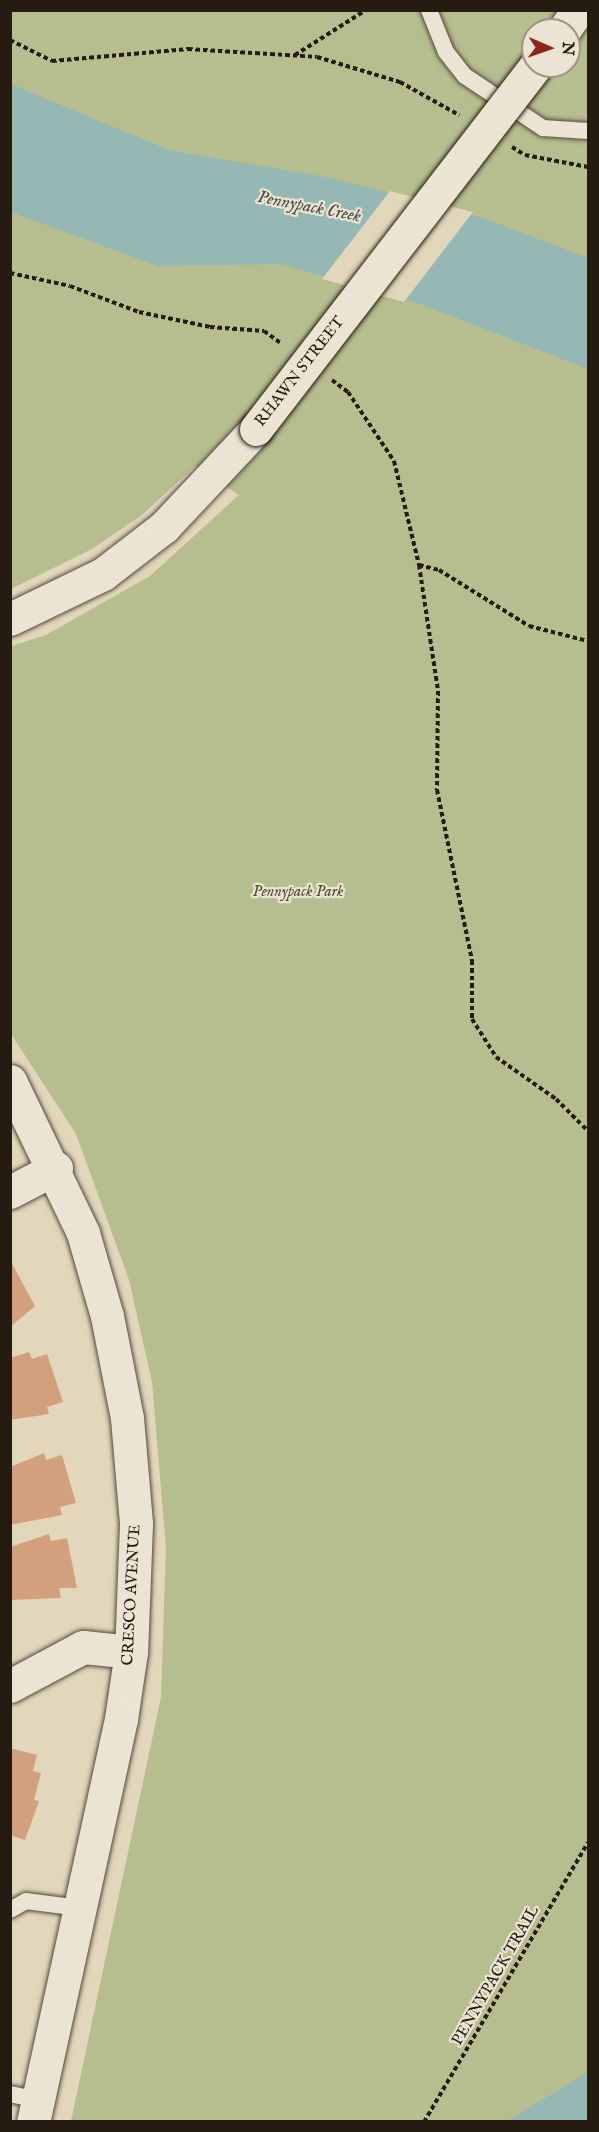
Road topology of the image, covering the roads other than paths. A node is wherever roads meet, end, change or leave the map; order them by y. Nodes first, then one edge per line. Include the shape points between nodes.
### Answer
1 (429, 10) edge
2 (527, 78) edge
3 (588, 131) edge
4 (10, 620) edge
5 (10, 1081) edge
6 (56, 1168) junction
7 (10, 1192) edge
8 (131, 1653) junction
9 (10, 1686) edge
10 (80, 1908) junction
11 (10, 1910) edge
12 (27, 2105) edge

1 - 3 lane via 446,52 465,76 543,128
2 - 4 street, RHAWN STREET, bridge via 256,429 164,527 103,574
5 - 6 street, CRESCO AVENUE
6 - 7 street
6 - 8 street, CRESCO AVENUE via 104,1306 127,1418 136,1524
8 - 9 street via 83,1647
8 - 10 street, CRESCO AVENUE
10 - 11 lane via 26,1901
10 - 12 street, CRESCO AVENUE

